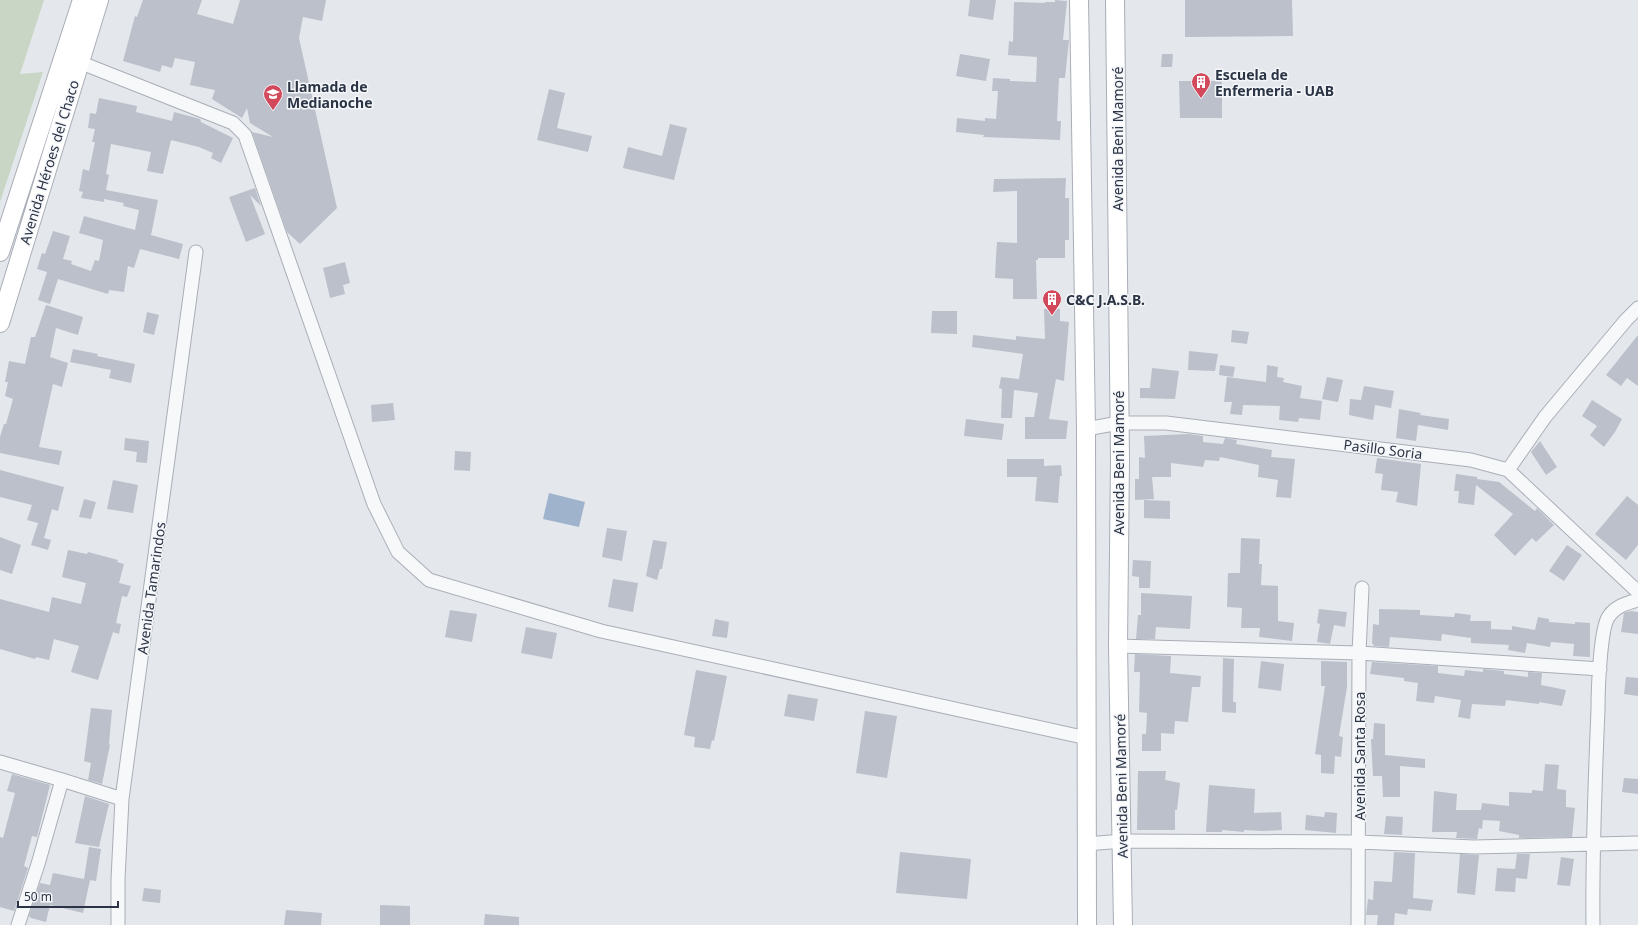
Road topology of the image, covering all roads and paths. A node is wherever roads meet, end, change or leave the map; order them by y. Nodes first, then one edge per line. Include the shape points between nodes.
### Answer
1 (82, 0) edge
2 (99, 0) edge
3 (1079, 0) edge
4 (1115, 0) edge
5 (79, 62) junction
6 (0, 252) edge
7 (196, 252) dead end
8 (1638, 308) edge
9 (0, 324) edge
10 (1119, 423) junction
11 (1086, 429) junction
12 (1508, 470) junction
13 (1362, 588) dead end
14 (1637, 592) edge
15 (1118, 646) junction
16 (1359, 653) junction
17 (1600, 669) junction
18 (1087, 738) junction
19 (0, 762) edge
20 (62, 780) junction
21 (122, 799) junction
22 (1123, 841) junction
23 (1359, 842) junction
24 (1638, 843) edge
25 (1086, 844) junction
26 (1592, 844) junction
27 (18, 925) edge
28 (118, 925) edge
29 (1087, 925) edge
30 (1123, 925) edge
31 (1358, 925) edge
32 (1593, 925) edge

1 - 6 street, Avenida Héroes del Chaco
2 - 5 street, Avenida Héroes del Chaco
3 - 11 street
4 - 10 street, Avenida Beni Mamoré via 1118,99
5 - 9 street, Avenida Héroes del Chaco
5 - 18 street via 233,123 245,135 374,504 398,552 429,580 601,631
7 - 21 street, Avenida Tamarindos
8 - 12 street via 1545,417
10 - 11 street, Pasillo Soria
10 - 12 street, Pasillo Soria via 1166,423 1464,459
10 - 15 street, Avenida Beni Mamoré
11 - 18 street
12 - 14 street, Pasillo Soria
13 - 16 street, Avenida Santa Rosa
14 - 17 street via 1608,616
15 - 16 street
15 - 22 street, Avenida Beni Mamoré
16 - 17 street
16 - 23 street, Avenida Santa Rosa
17 - 26 street
18 - 25 street
19 - 20 street
20 - 21 street
20 - 27 street
21 - 28 street, Avenida Tamarindos
22 - 23 street
22 - 25 street
22 - 30 street, Avenida Beni Mamoré
23 - 26 street via 1474,847
23 - 31 street, Avenida Santa Rosa
24 - 26 street
25 - 29 street
26 - 32 street

